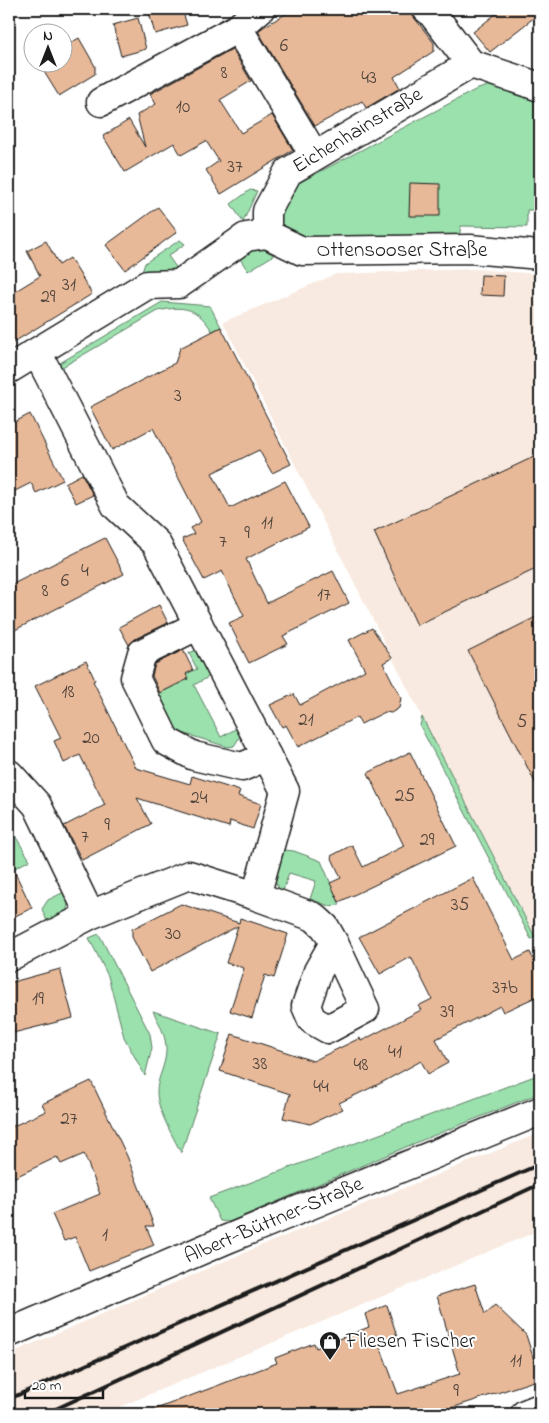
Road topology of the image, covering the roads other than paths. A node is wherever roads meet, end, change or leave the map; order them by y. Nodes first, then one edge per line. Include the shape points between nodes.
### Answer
1 (260, 9) edge
2 (426, 9) edge
3 (238, 28) junction
4 (471, 64) junction
5 (540, 87) edge
6 (101, 102) dead end
7 (314, 156) junction
8 (267, 234) junction
9 (540, 255) edge
10 (37, 352) junction
11 (9, 369) edge
12 (199, 625) junction
13 (267, 756) junction
14 (9, 774) edge
15 (256, 896) junction
16 (90, 915) junction
17 (334, 943) dead end
18 (9, 957) edge
19 (540, 1111) edge
20 (9, 1333) edge
21 (540, 1408) edge
22 (525, 1414) edge

1 - 3 street
2 - 4 street
3 - 6 street
3 - 7 street
4 - 5 street
4 - 7 street, Eichenhainstraße
7 - 8 street, Eichenhainstraße via 288,172 267,211
8 - 9 street, Ottensooser Straße via 302,251 470,250
8 - 10 street via 246,237 179,284 146,285
10 - 11 street
10 - 12 street via 116,506 156,543
12 - 13 street
12 - 13 street via 142,653 137,670 135,678 166,741 194,756 242,767
13 - 15 street via 285,791
14 - 16 street via 37,805
15 - 16 street via 189,875
15 - 17 street via 314,917 325,927
16 - 18 street
19 - 20 street, Albert-Büttner-Straße
21 - 22 street

